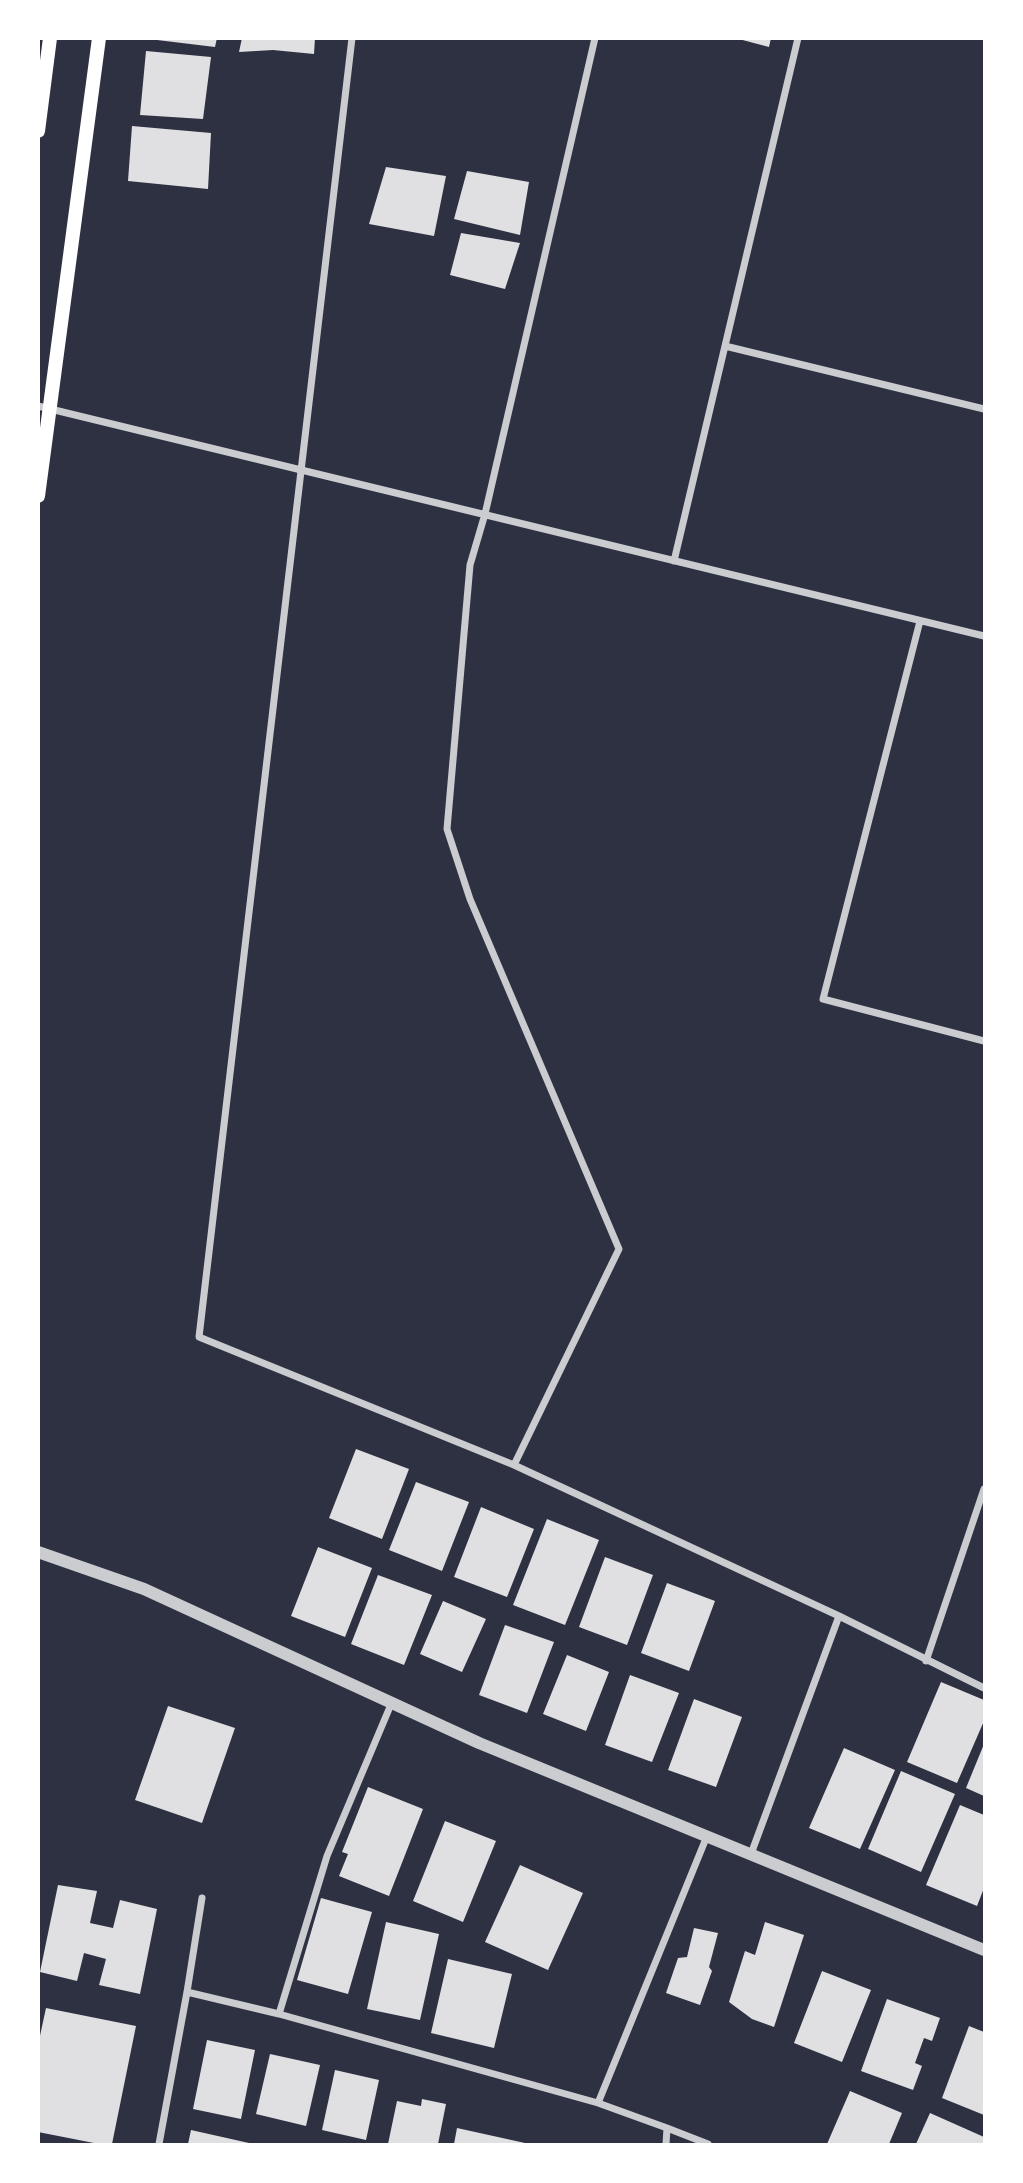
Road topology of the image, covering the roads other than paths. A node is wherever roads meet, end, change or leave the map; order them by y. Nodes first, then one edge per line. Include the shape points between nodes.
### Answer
1 (50, 38) edge
2 (99, 38) edge
3 (352, 38) edge
4 (595, 38) edge
5 (798, 38) edge
6 (38, 131) edge
7 (725, 346) junction
8 (44, 407) edge
9 (985, 409) edge
10 (300, 469) junction
11 (38, 496) edge
12 (485, 514) junction
13 (674, 561) junction
14 (920, 621) junction
15 (985, 636) edge
16 (985, 1041) edge
17 (514, 1465) junction
18 (985, 1489) edge
19 (38, 1552) edge
20 (839, 1616) junction
21 (926, 1661) junction
22 (985, 1689) edge
23 (392, 1702) junction
24 (707, 1836) junction
25 (751, 1854) junction
26 (202, 1898) dead end
27 (985, 1950) edge
28 (187, 1992) junction
29 (279, 2014) junction
30 (598, 2103) junction
31 (667, 2128) junction
32 (159, 2144) edge
33 (666, 2144) edge
34 (708, 2144) edge

1 - 6 main road
2 - 8 main road
3 - 10 street
4 - 12 street
5 - 7 street
7 - 9 street
7 - 13 street
8 - 10 street
8 - 11 main road
10 - 12 street
10 - 17 street via 199,1337
12 - 13 street
12 - 17 street via 470,565 447,829 470,899 619,1249
13 - 14 street
14 - 15 street
14 - 16 street via 823,999
17 - 20 street
18 - 21 street
19 - 23 street via 144,1588
20 - 21 street
20 - 25 street
21 - 22 street
23 - 24 street via 479,1743
23 - 29 street via 327,1856
24 - 25 street
24 - 30 street
25 - 27 street
26 - 28 street
28 - 29 street
28 - 32 street
29 - 30 street
30 - 31 street
31 - 33 street
31 - 34 street

